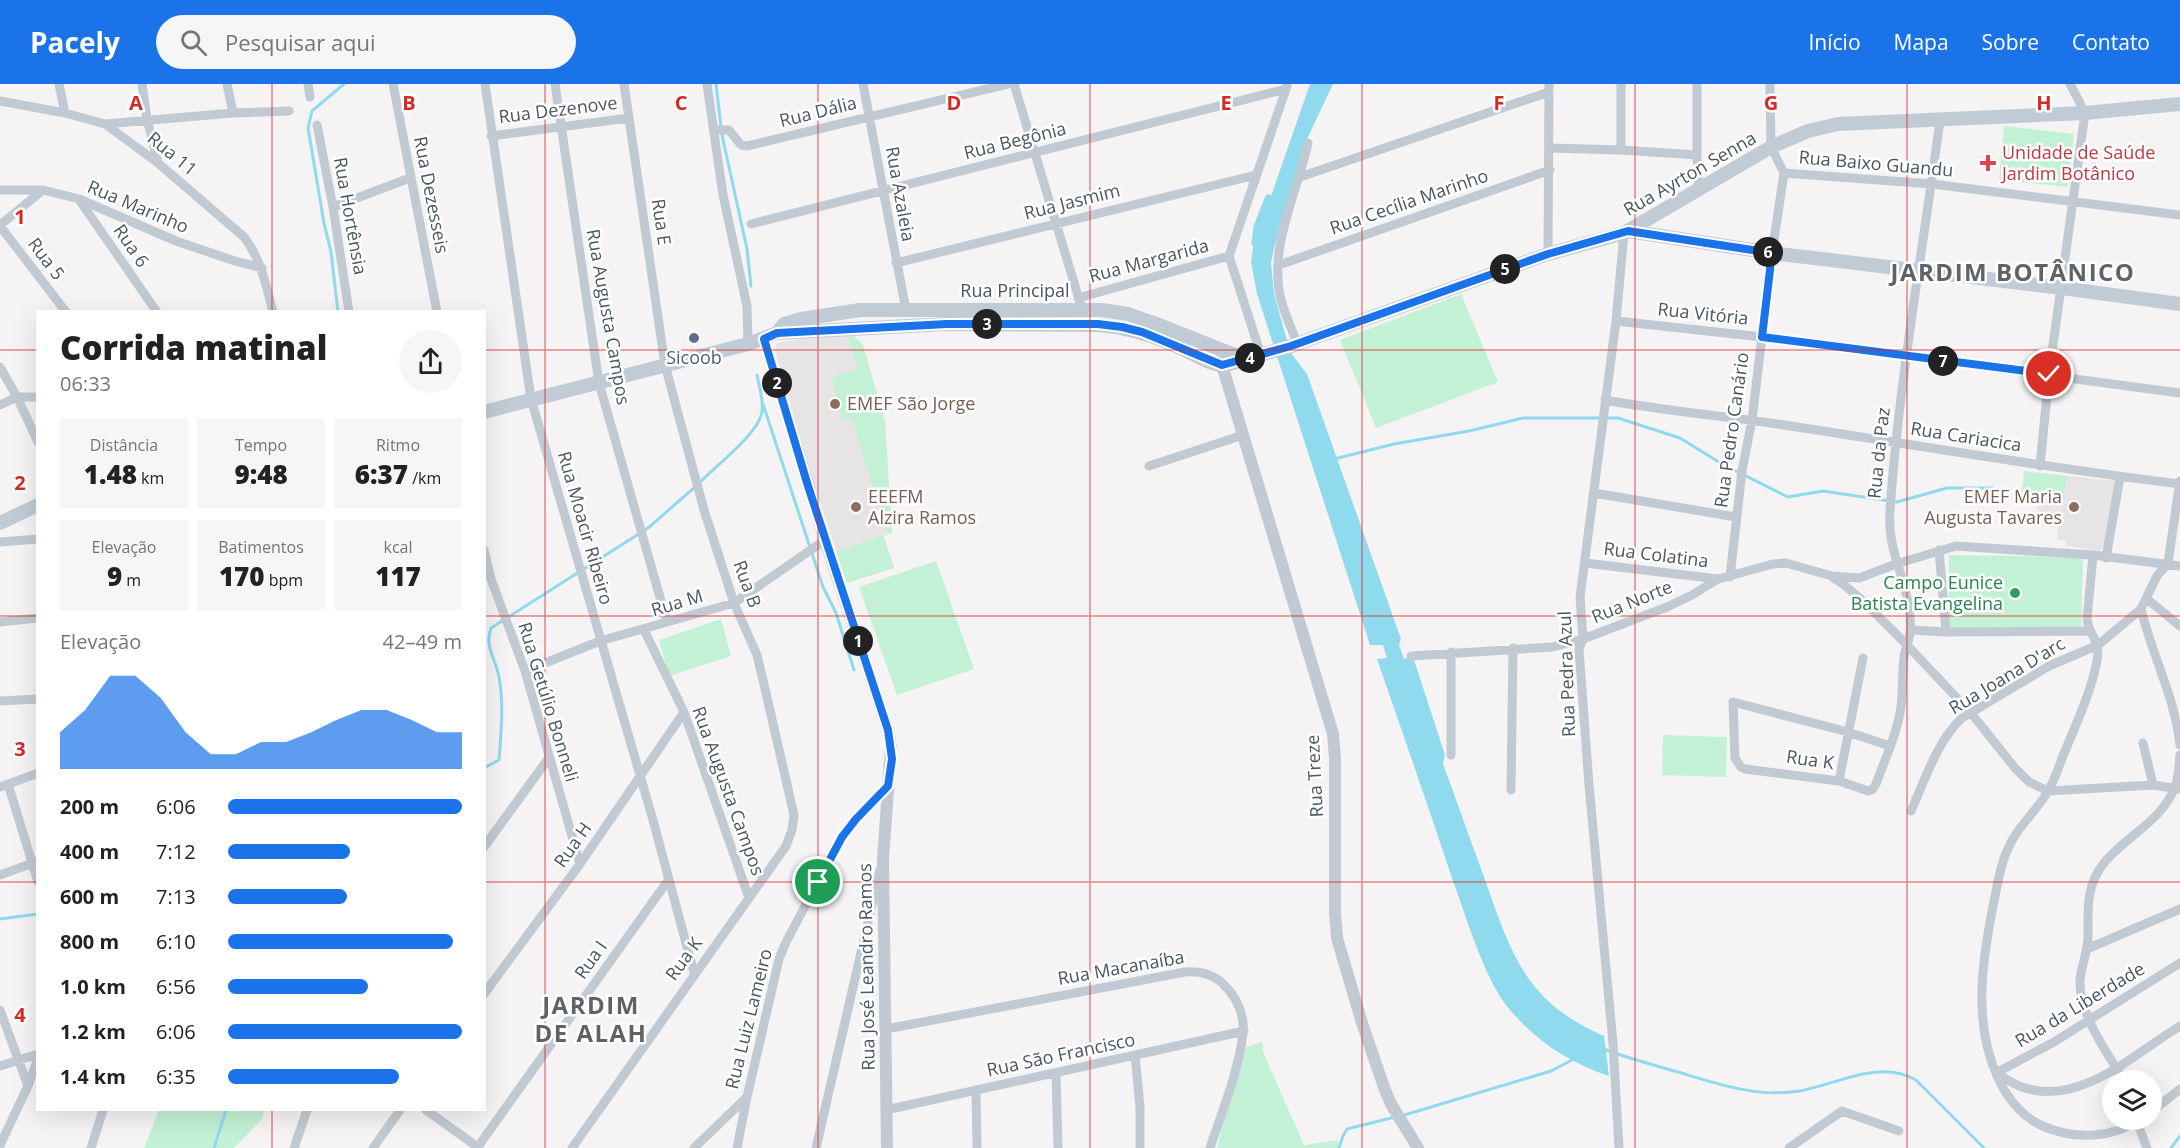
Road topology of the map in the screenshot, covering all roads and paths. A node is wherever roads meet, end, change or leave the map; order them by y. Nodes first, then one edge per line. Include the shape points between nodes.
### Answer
1 (59, 84) edge
2 (142, 84) edge
3 (227, 84) edge
4 (308, 84) edge
5 (393, 84) edge
6 (485, 84) edge
7 (555, 84) edge
8 (624, 84) edge
9 (708, 84) edge
10 (863, 84) edge
11 (1008, 84) edge
12 (1014, 84) edge
13 (1621, 84) edge
14 (1697, 84) edge
15 (1770, 84) edge
16 (2070, 84) edge
17 (1287, 86) edge
18 (1549, 88) edge
19 (310, 97) dead end
20 (0, 101) edge
21 (2180, 104) edge
22 (289, 111) dead end
23 (65, 113) junction
24 (233, 113) junction
25 (2085, 113) junction
26 (869, 117) junction
27 (629, 118) junction
28 (147, 120) junction
29 (1940, 120) junction
30 (105, 124) junction
31 (317, 125) dead end
32 (561, 128) junction
33 (718, 129) junction
34 (491, 136) junction
35 (1308, 143) dead end
36 (1771, 147) junction
37 (1550, 148) junction
38 (1621, 150) junction
39 (1035, 154) junction
40 (1697, 155) junction
41 (158, 163) junction
42 (1550, 170) junction
43 (1784, 173) junction
44 (1256, 174) junction
45 (1300, 177) junction
46 (410, 178) junction
47 (1932, 184) junction
48 (1699, 188) junction
49 (0, 190) edge
50 (43, 190) junction
51 (882, 190) junction
52 (79, 199) junction
53 (2074, 202) junction
54 (333, 207) junction
55 (2180, 215) edge
56 (1057, 222) junction
57 (751, 224) dead end
58 (0, 225) edge
59 (1626, 232) junction
60 (1772, 253) junction
61 (1548, 254) junction
62 (1229, 256) junction
63 (896, 263) junction
64 (1279, 265) junction
65 (262, 268) junction
66 (1917, 272) junction
67 (2062, 288) junction
68 (1080, 303) junction
69 (2180, 304) edge
70 (64, 310) edge
71 (156, 310) edge
72 (272, 310) edge
73 (349, 310) edge
74 (437, 310) edge
75 (906, 310) junction
76 (1616, 321) junction
77 (1762, 337) junction
78 (761, 340) junction
79 (1294, 345) junction
80 (1260, 355) junction
81 (1907, 357) junction
82 (1223, 358) junction
83 (665, 365) junction
84 (0, 367) edge
85 (2049, 374) junction
86 (599, 383) junction
87 (2180, 393) edge
88 (17, 397) junction
89 (36, 397) edge
90 (531, 399) junction
91 (1605, 400) junction
92 (0, 405) edge
93 (486, 411) edge
94 (1752, 420) junction
95 (1243, 435) junction
96 (36, 438) edge
97 (1896, 442) junction
98 (1149, 466) dead end
99 (2040, 466) junction
100 (2120, 477) junction
101 (2180, 483) edge
102 (1594, 493) junction
103 (36, 506) edge
104 (1736, 517) junction
105 (0, 523) edge
106 (36, 539) edge
107 (825, 540) junction
108 (0, 543) edge
109 (1939, 550) junction
110 (2093, 555) junction
111 (486, 558) edge
112 (2106, 558) junction
113 (1585, 563) junction
114 (2168, 563) junction
115 (1896, 564) junction
116 (2180, 566) edge
117 (1832, 576) junction
118 (1730, 577) junction
119 (1718, 579) junction
120 (2147, 600) junction
121 (734, 603) junction
122 (2142, 609) junction
123 (36, 618) edge
124 (0, 622) edge
125 (667, 622) junction
126 (2180, 626) edge
127 (644, 630) junction
128 (1911, 630) junction
129 (2090, 631) junction
130 (1946, 632) junction
131 (1583, 639) junction
132 (600, 641) junction
133 (1906, 644) junction
134 (2098, 645) junction
135 (1513, 648) junction
136 (1451, 652) junction
137 (1411, 656) dead end
138 (1863, 658) dead end
139 (525, 671) junction
140 (36, 699) edge
141 (0, 701) edge
142 (16, 701) junction
143 (0, 706) edge
144 (684, 712) junction
145 (1971, 713) junction
146 (1848, 732) junction
147 (2143, 743) dead end
148 (2180, 745) edge
149 (1890, 746) junction
150 (1451, 755) dead end
151 (2180, 755) edge
152 (548, 759) junction
153 (36, 774) edge
154 (640, 776) junction
155 (1839, 781) junction
156 (1876, 784) joint
157 (2153, 785) junction
158 (4, 786) edge
159 (888, 786) junction
160 (2177, 788) edge
161 (1511, 790) dead end
162 (2048, 791) junction
163 (1911, 810) dead end
164 (794, 815) joint
165 (486, 845) edge
166 (883, 859) junction
167 (34, 862) edge
168 (580, 864) junction
169 (0, 875) edge
170 (669, 879) junction
171 (749, 898) junction
172 (2180, 909) edge
173 (2088, 949) junction
174 (2180, 963) edge
175 (694, 973) junction
176 (486, 991) edge
177 (0, 1010) edge
178 (2090, 1020) junction
179 (2180, 1026) edge
180 (886, 1029) junction
181 (1244, 1031) junction
182 (1135, 1055) junction
183 (36, 1056) edge
184 (18, 1060) junction
185 (36, 1062) edge
186 (0, 1066) edge
187 (2116, 1068) junction
188 (1056, 1073) junction
189 (1996, 1073) junction
190 (28, 1086) junction
191 (2180, 1089) edge
192 (976, 1090) junction
193 (747, 1097) junction
194 (2162, 1103) edge
195 (886, 1110) junction
196 (103, 1111) edge
197 (307, 1111) edge
198 (399, 1111) edge
199 (427, 1111) edge
200 (2118, 1130) edge
201 (2142, 1130) edge
202 (1899, 1131) dead end
203 (0, 1145) edge
204 (91, 1148) edge
205 (294, 1148) edge
206 (373, 1148) edge
207 (478, 1148) edge
208 (572, 1148) edge
209 (694, 1148) edge
210 (737, 1148) edge
211 (816, 1148) edge
212 (887, 1148) edge
213 (977, 1148) edge
214 (1058, 1148) edge
215 (1140, 1148) edge
216 (1210, 1148) edge
217 (1419, 1148) edge
218 (1619, 1148) edge
219 (1789, 1148) edge
220 (2147, 1148) edge

1 - 23 street
2 - 28 street
3 - 24 street
4 - 19 street
5 - 46 street, Rua Dezesseis
6 - 34 street, Rua Moacir Ribeiro
7 - 32 street, Rua Augusta Campos
8 - 27 street, Rua E
9 - 33 street
10 - 26 street, Rua Azaleia
11 - 26 street, Rua Dália
12 - 39 street
13 - 38 street
14 - 40 street
15 - 36 street
16 - 25 street
17 - 39 street, Rua Begônia
17 - 44 street
18 - 37 street
18 - 45 street
20 - 23 street, Rua 11
21 - 25 main road, Rua Ayrton Senna
22 - 24 street
23 - 30 street, Rua 11
24 - 28 street
25 - 29 main road, Rua Ayrton Senna
25 - 53 street
26 - 33 street, Rua Dália via 747,146 741,145 731,131
26 - 51 street, Rua Azaleia
27 - 32 street, Rua Dezenove
27 - 83 street, Rua E
28 - 30 street
28 - 41 street
29 - 36 main road, Rua Ayrton Senna via 1838,124 1808,131
29 - 47 street, Rua da Paz
30 - 41 street, Rua 11
31 - 54 street, Rua Hortênsia
32 - 34 street, Rua Dezenove
32 - 86 street, Rua Augusta Campos
33 - 78 street via 723,195 747,306
34 - 90 street, Rua Moacir Ribeiro
35 - 45 street
36 - 43 street
36 - 48 main road, Rua Ayrton Senna
37 - 38 street
37 - 42 street
38 - 40 street
39 - 51 street, Rua Begônia
39 - 56 street
40 - 48 street
41 - 65 street, Rua 11 via 244,237
42 - 61 street
42 - 64 street, Rua Cecília Marinho
43 - 47 street, Rua Baixo Guandu
43 - 60 street, Rua Pedro Canário
44 - 56 street, Rua Jasmim
44 - 62 street
45 - 64 street via 1286,218
46 - 54 street
46 - 74 street, Rua Dezesseis
47 - 53 street, Rua Baixo Guandu
47 - 66 street, Rua da Paz
48 - 59 main road, Rua Ayrton Senna
49 - 50 street, Rua Marinho
50 - 52 street, Rua Marinho
50 - 58 street
51 - 57 street, Rua Begônia
51 - 63 street, Rua Azaleia
52 - 65 street, Rua Marinho via 176,242
52 - 71 street, Rua 6
53 - 55 street, Rua Baixo Guandu
53 - 67 street
54 - 73 street, Rua Hortênsia
56 - 63 street, Rua Jasmim
56 - 68 street
58 - 70 street, Rua 5
59 - 60 main road
59 - 61 main road, Rua Ayrton Senna
59 - 76 street, Rua Pedra Azul
60 - 66 main road
60 - 77 street, Rua Pedro Canário
61 - 79 main road, Rua Ayrton Senna
62 - 68 street, Rua Margarida
62 - 80 street
63 - 75 street, Rua Azaleia
64 - 79 street via 1281,302
65 - 72 street, Rua 11
66 - 67 main road
66 - 81 street, Rua da Paz
67 - 69 main road
67 - 85 street
68 - 75 main road, Rua Principal
68 - 82 main road, Rua Principal via 1128,314
75 - 78 main road, Rua Principal via 860,310 801,319 784,324
76 - 77 street, Rua Vitória
76 - 91 street, Rua Pedra Azul
77 - 81 street, Rua Vitória
77 - 94 street, Rua Pedro Canário
78 - 82 main road, Rua Principal via 947,324 1098,324 1142,332
78 - 83 main road, Rua Principal
78 - 107 street, Rua José Leandro Ramos
79 - 80 main road, Rua Ayrton Senna
80 - 82 main road, Rua Principal
81 - 85 street, Rua Vitória
81 - 97 street, Rua da Paz
82 - 95 street, Rua Treze
83 - 86 main road, Rua Principal
83 - 121 street, Rua B
84 - 88 street
85 - 87 street, Rua Vitória
85 - 99 street
86 - 90 main road, Rua Principal
86 - 125 street, Rua Augusta Campos
88 - 89 street
88 - 92 street
88 - 96 street
90 - 93 main road, Rua Principal
90 - 132 street, Rua Moacir Ribeiro
91 - 94 street, Rua Cariacica
91 - 102 street, Rua Pedra Azul
94 - 97 street, Rua Cariacica
94 - 104 street, Rua Pedro Canário
95 - 98 street
95 - 217 street, Rua Treze via 1333,734 1337,938 1391,1104
97 - 99 street, Rua Cariacica
97 - 115 street, Rua da Paz via 1890,510
99 - 100 street, Rua Cariacica
100 - 101 street, Rua Cariacica
100 - 112 street
101 - 114 street
102 - 104 street
102 - 113 street, Rua Pedra Azul
103 - 105 main road
104 - 118 street, Rua Pedro Canário
106 - 108 street
107 - 121 street, Rua M
107 - 159 street, Rua José Leandro Ramos via 888,730 892,759
109 - 110 street, Rua Colatina via 1956,546
109 - 115 street, Rua Colatina
109 - 130 street
110 - 112 street, Rua Colatina
110 - 129 street via 2087,619
111 - 139 street, Rua Getúlio Bonneli
112 - 114 street, Rua Colatina
113 - 119 street, Rua Colatina
113 - 131 street, Rua Pedra Azul via 1580,597
114 - 116 street, Rua Colatina
114 - 120 street via 2157,576
115 - 117 street, Rua Colatina via 1859,578
115 - 128 street, Rua da Paz via 1905,588
117 - 118 street, Rua Colatina via 1786,563
117 - 133 street
118 - 119 street, Rua Colatina
119 - 131 street, Rua Norte via 1666,607
120 - 122 street
120 - 126 street
121 - 125 street, Rua M
121 - 164 street, Rua B via 757,655
122 - 134 street, Rua Joana D'arc
122 - 148 street via 2172,704
123 - 124 street
125 - 127 street, Rua M
127 - 132 street, Rua M
127 - 144 street, Rua Augusta Campos
128 - 130 street
128 - 133 street, Rua da Paz
129 - 130 street
129 - 134 street
131 - 135 street, Rua Norte via 1553,647
131 - 218 street, Rua Pedra Azul via 1579,649
132 - 139 street, Rua M
132 - 154 street, Rua Moacir Ribeiro
133 - 145 street
133 - 149 street, Rua da Paz via 1900,708
134 - 145 street, Rua Joana D'arc via 2049,666
134 - 162 street via 2092,683
135 - 136 street, Rua Norte
135 - 161 street
136 - 137 street, Rua Norte
136 - 150 street
138 - 146 street
139 - 152 street, Rua Getúlio Bonneli
140 - 142 street
141 - 142 street
142 - 143 street
144 - 154 street, Rua H
144 - 171 street, Rua Augusta Campos
145 - 162 street via 2022,776
145 - 163 street, Rua Joana D'arc via 1951,730
146 - 149 street
146 - 155 street
146 - 155 street, Rua K via 1733,702 1735,758 1745,769
147 - 157 street
149 - 156 street, Rua da Paz
151 - 160 street
152 - 165 street
152 - 168 street, Rua Getúlio Bonneli
153 - 158 street
154 - 168 street, Rua H
154 - 170 street, Rua Moacir Ribeiro
155 - 156 street, Rua K via 1868,791
157 - 160 street
157 - 162 street
158 - 167 street
159 - 166 street, Rua José Leandro Ramos
159 - 193 street, Rua Luiz Lameiro via 842,837 786,942
160 - 173 street via 2145,827 2110,856 2093,879
162 - 189 street via 2018,828 2006,852 1987,937 1982,1015 1986,1045
164 - 171 street, Rua K via 786,846
166 - 180 street, Rua José Leandro Ramos
166 - 211 street
167 - 169 street
168 - 176 street, Rua H
170 - 175 street, Rua Moacir Ribeiro
170 - 207 street, Rua I
171 - 175 street, Rua K
172 - 173 street
173 - 178 street via 2080,983
174 - 178 street, Rua da Liberdade
175 - 208 street, Rua K
177 - 184 street
178 - 187 street
178 - 189 street, Rua da Liberdade
179 - 187 street
180 - 181 street, Rua Macanaíba via 1197,971 1221,981 1232,992
180 - 195 street, Rua José Leandro Ramos
181 - 182 street, Rua São Francisco
181 - 216 street, Rua Macanaíba
182 - 188 street, Rua São Francisco
182 - 215 street
183 - 184 street
184 - 186 street
184 - 190 street
185 - 190 street
187 - 189 street via 2086,1084 2052,1092 2025,1088
188 - 192 street, Rua São Francisco
188 - 214 street
189 - 200 street via 2020,1111 2038,1124 2066,1134 2095,1136
190 - 203 street
191 - 194 street
192 - 195 street, Rua São Francisco
192 - 213 street
193 - 209 street
193 - 210 street, Rua Luiz Lameiro
195 - 212 street, Rua José Leandro Ramos
196 - 204 street
197 - 205 street
198 - 206 street
199 - 207 street
201 - 220 street
202 - 219 street via 1842,1110

